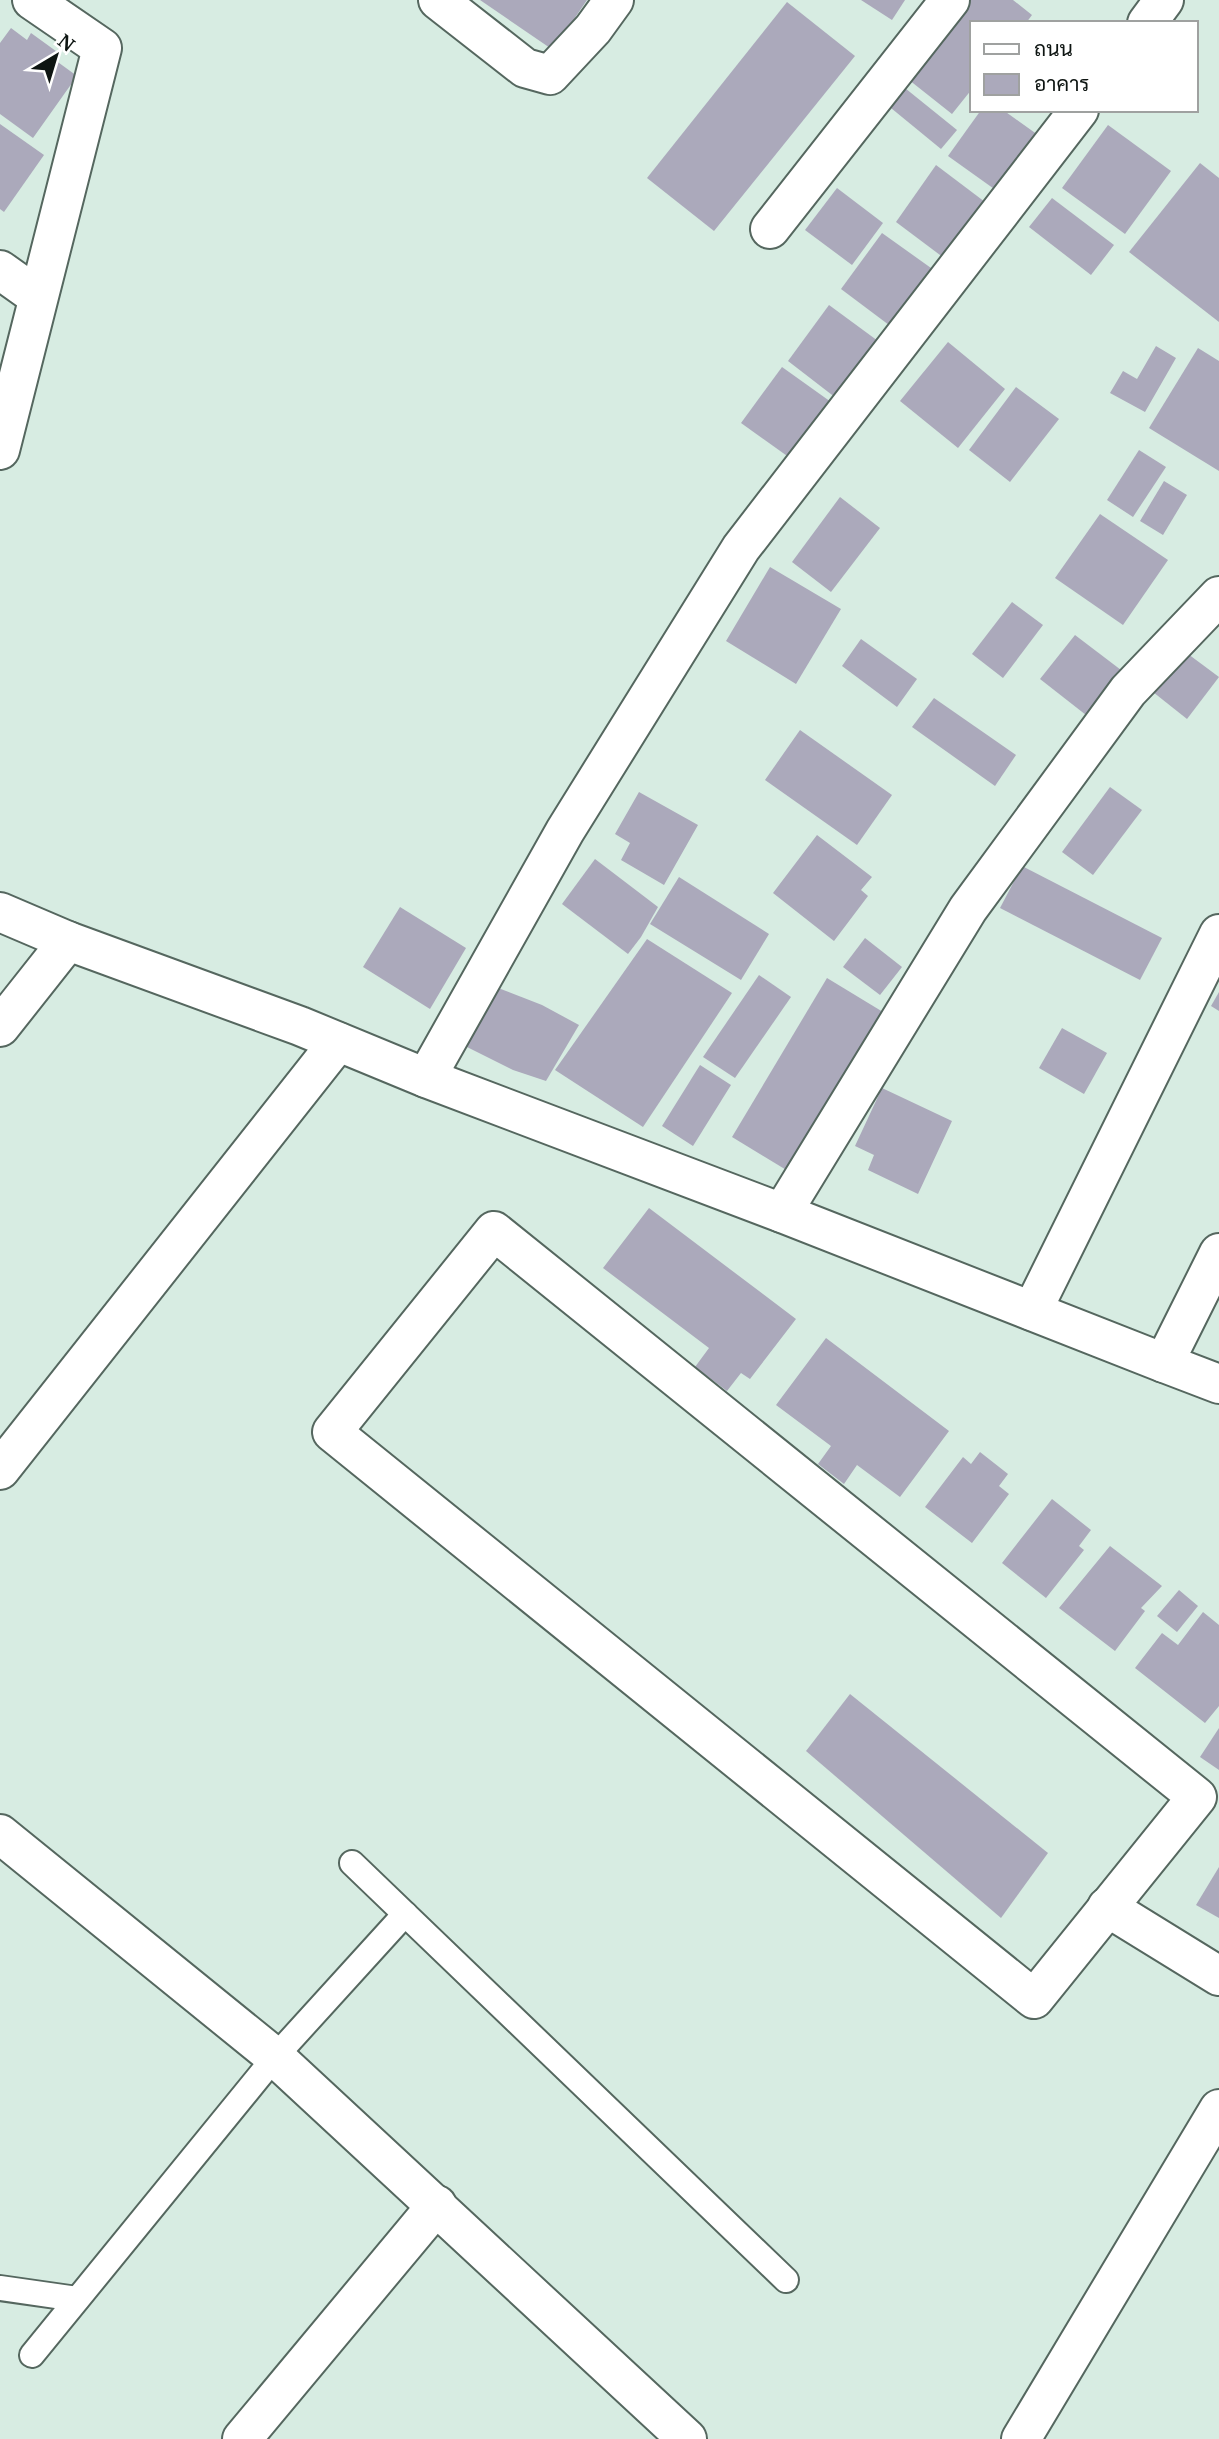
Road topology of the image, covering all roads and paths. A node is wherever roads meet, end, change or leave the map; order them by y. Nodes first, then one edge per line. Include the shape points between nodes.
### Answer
1 (32, 0) edge
2 (438, 0) edge
3 (614, 0) edge
4 (950, 0) edge
5 (1164, 0) edge
6 (1148, 21) edge
7 (1077, 112) edge
8 (770, 229) dead end
9 (0, 270) edge
10 (38, 298) junction
11 (0, 450) edge
12 (1219, 596) edge
13 (0, 912) edge
14 (1219, 934) edge
15 (68, 941) junction
16 (0, 1027) edge
17 (338, 1042) junction
18 (426, 1078) junction
19 (782, 1213) junction
20 (1219, 1253) edge
21 (1032, 1311) junction
22 (1164, 1363) junction
23 (1219, 1384) edge
24 (0, 1470) edge
25 (0, 1834) edge
26 (352, 1863) dead end
27 (1107, 1907) junction
28 (405, 1914) junction
29 (1219, 1976) edge
30 (275, 2057) junction
31 (1219, 2109) edge
32 (437, 2204) junction
33 (786, 2280) dead end
34 (0, 2288) edge
35 (77, 2299) junction
36 (32, 2355) dead end
37 (242, 2439) edge
38 (687, 2439) edge
39 (1021, 2439) edge

1 - 10 street via 102,48
2 - 3 street via 525,68 550,75
4 - 8 street
5 - 6 street
7 - 18 street via 741,548 565,831
9 - 10 street
10 - 11 street
12 - 19 street via 1129,691 968,909
13 - 15 street
14 - 21 street
15 - 16 street
15 - 17 street
17 - 18 street
17 - 24 street
18 - 19 street
19 - 21 street
20 - 22 street
21 - 22 street
22 - 23 street
25 - 30 street
26 - 28 lane
27 - 27 street via 1034,1999 332,1432 494,1231 1197,1797
27 - 29 street
28 - 30 lane
28 - 33 lane
30 - 32 street
30 - 35 lane
31 - 39 street
32 - 37 street
32 - 38 street
34 - 35 lane
35 - 36 lane

